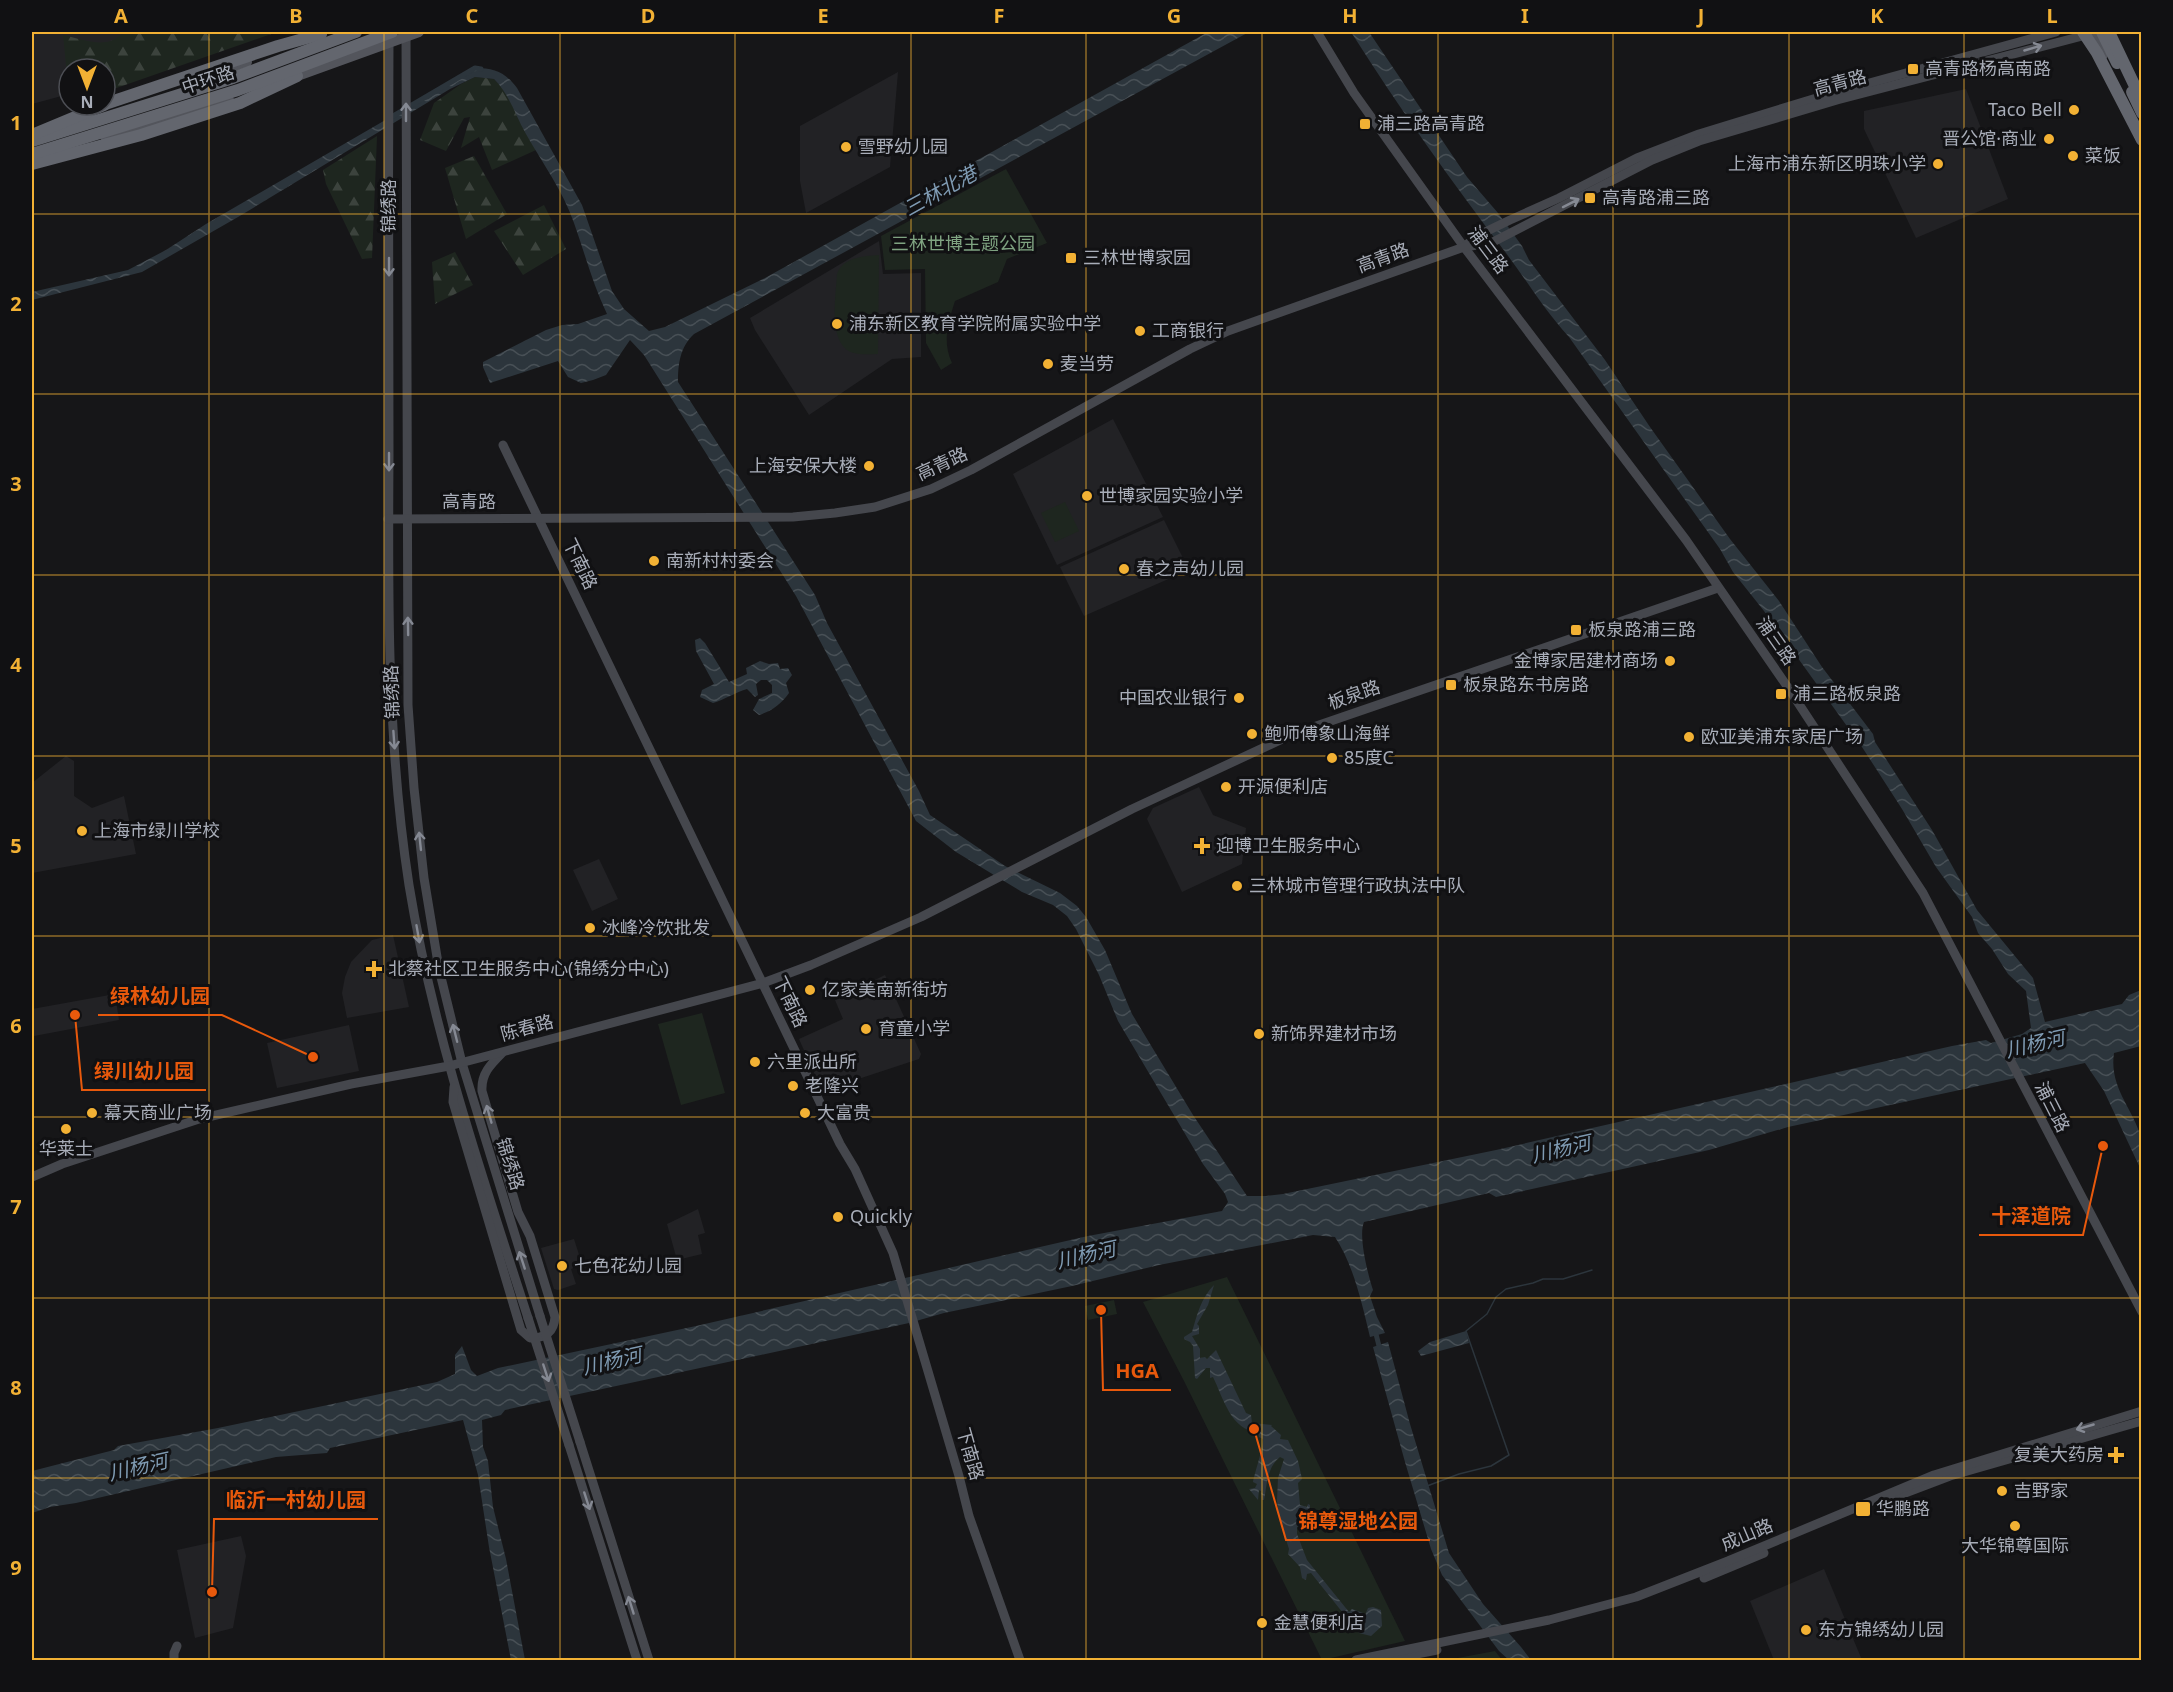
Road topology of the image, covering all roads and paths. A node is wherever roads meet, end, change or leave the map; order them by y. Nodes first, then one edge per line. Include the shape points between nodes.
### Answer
1 (356, 32) edge
2 (419, 32) edge
3 (1317, 32) edge
4 (2056, 32) edge
5 (325, 33) edge
6 (2100, 33) edge
7 (406, 34) edge
8 (390, 35) edge
9 (297, 76) junction
10 (117, 95) edge
11 (117, 101) edge
12 (2142, 101) edge
13 (2142, 111) edge
14 (64, 117) edge
15 (75, 117) edge
16 (48, 125) junction
17 (32, 129) edge
18 (32, 135) edge
19 (2141, 137) edge
20 (32, 141) edge
21 (32, 154) edge
22 (32, 163) edge
23 (1464, 247) junction
24 (503, 445) dead end
25 (388, 519) junction
26 (406, 519) junction
27 (540, 519) junction
28 (1718, 588) junction
29 (1016, 869) joint
30 (762, 983) junction
31 (504, 1052) junction
32 (462, 1063) junction
33 (449, 1066) junction
34 (455, 1084) junction
35 (32, 1178) edge
36 (2142, 1312) edge
37 (2142, 1411) edge
38 (2142, 1421) edge
39 (1512, 1631) junction
40 (1485, 1637) junction
41 (174, 1660) edge
42 (180, 1660) edge
43 (637, 1660) edge
44 (649, 1660) edge
45 (1020, 1660) edge
46 (1356, 1660) edge
47 (1386, 1660) edge

1 - 20 highway, 中环路 via 233,78
2 - 7 main road
3 - 23 main road, 浦三路 via 1354,93
4 - 23 main road, 高青路 via 1732,123 1637,158 1483,233
5 - 10 main road via 281,40
5 - 11 highway
5 - 16 main road via 228,69
6 - 12 highway, bridge
6 - 13 highway
6 - 13 main road
6 - 19 highway
23 -> 6 main road, 高青路 via 1491,243 1652,160 1699,141 1837,100
7 - 8 main road
26 -> 7 main road, 锦绣路
8 - 9 main road
8 - 21 highway, 中环路, bridge via 238,90
8 -> 25 main road, 锦绣路
9 - 22 main road
9 - 22 highway via 240,103 141,135
14 - 16 main road
15 - 18 highway, bridge
16 - 17 main road
23 - 27 main road, 高青路 via 1228,331 971,470 912,496 875,507 771,517
23 - 28 main road, 浦三路 via 1686,540
24 - 27 main road, 下南路
25 - 26 main road, 高青路
25 -> 33 main road, 锦绣路 via 391,703 397,789 409,884
26 - 27 main road, 高青路
32 -> 26 main road, 锦绣路 via 439,969 415,798 408,705
27 - 30 main road, 下南路
28 - 29 main road, 板泉路 via 1293,734 1132,809
28 - 36 main road, 浦三路 via 1923,893
29 - 30 main road, 陈春路 via 857,946
30 - 31 main road, 陈春路
30 - 45 main road, 下南路 via 893,1252 969,1516
31 - 32 main road, 陈春路
34 -> 31 main road, 锦绣路 via 453,1102 520,1330 530,1338 541,1337 555,1326 555,1317 482,1091 485,1072
32 - 33 main road, 陈春路
44 -> 32 main road, 锦绣路, bridge
33 - 34 main road, 锦绣路
33 - 35 main road, 陈春路 via 199,1119 62,1164
34 -> 43 main road, 锦绣路, bridge
37 -> 39 main road, 成山路 via 1934,1474 1636,1597
38 - 39 main road, 成山路 via 1936,1480 1637,1603 1595,1616
39 - 40 main road, 成山路
40 - 46 main road, 成山路
40 - 47 main road, 成山路
41 - 42 main road via 177,1646

